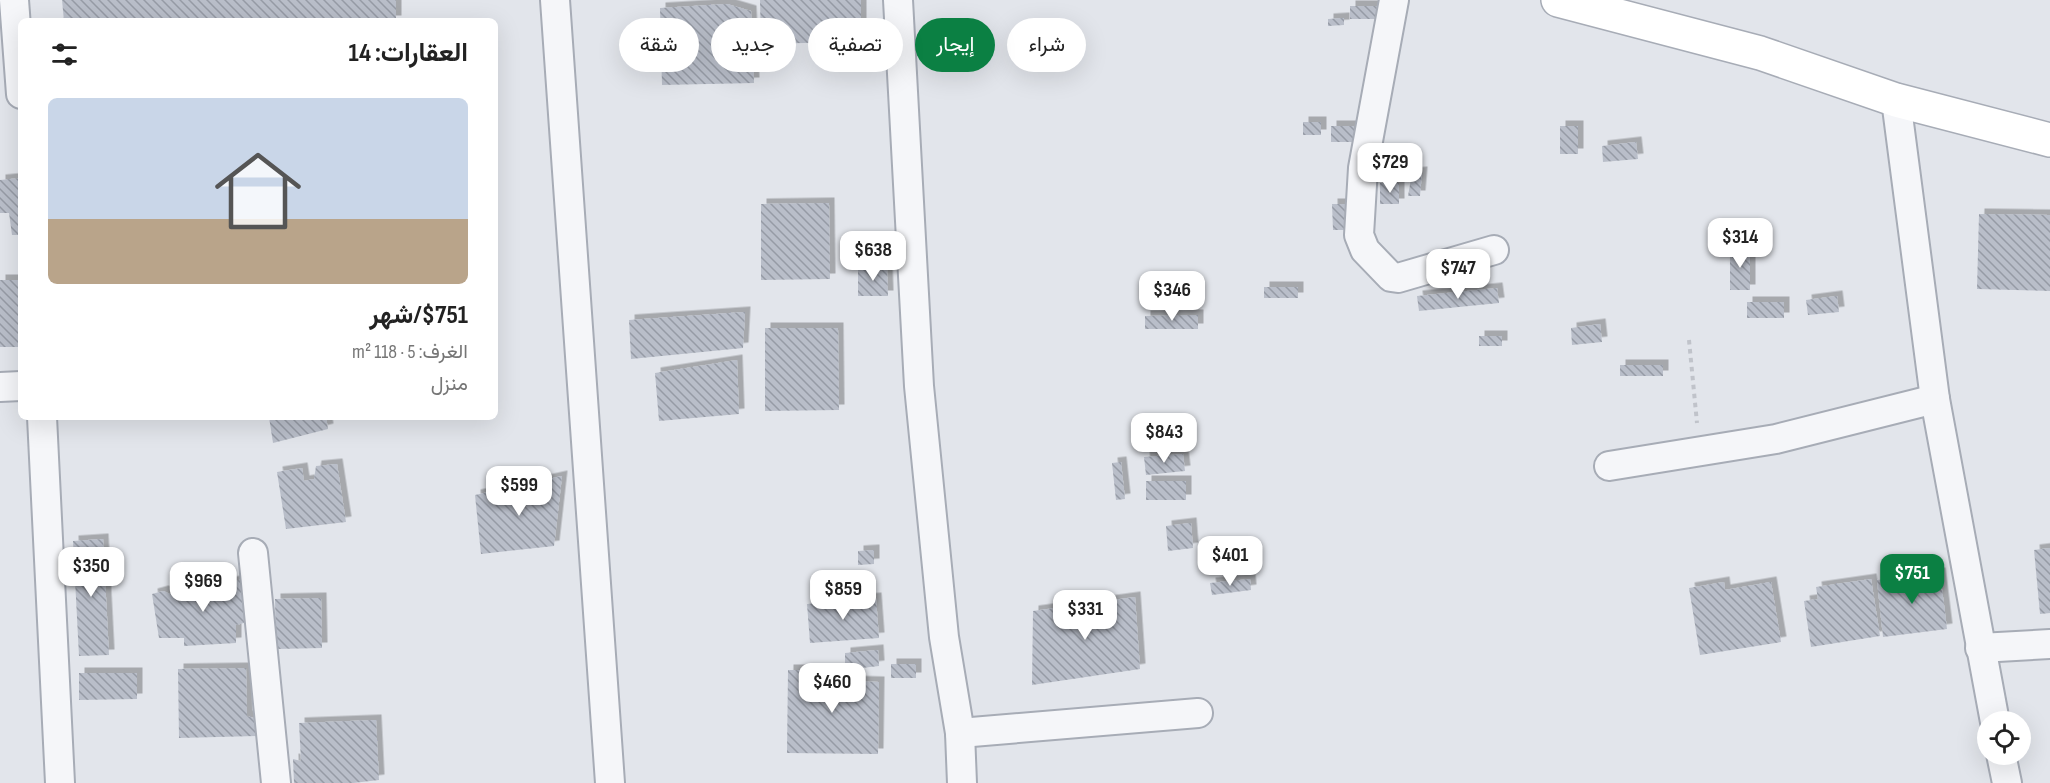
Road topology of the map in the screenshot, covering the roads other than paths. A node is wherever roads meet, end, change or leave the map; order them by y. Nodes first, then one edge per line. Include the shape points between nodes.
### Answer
1 (14, 0) edge
2 (555, 0) edge
3 (898, 0) edge
4 (1394, 0) edge
5 (1558, 0) edge
6 (18, 54) edge
7 (1896, 100) junction
8 (2050, 140) edge
9 (1494, 250) dead end
10 (18, 386) edge
11 (0, 387) edge
12 (1935, 399) junction
13 (42, 420) edge
14 (1609, 466) dead end
15 (253, 553) dead end
16 (2050, 644) edge
17 (1980, 648) junction
18 (1993, 711) edge
19 (1198, 713) dead end
20 (960, 733) junction
21 (2003, 765) edge
22 (60, 783) edge
23 (276, 783) edge
24 (610, 783) edge
25 (962, 783) edge
26 (2007, 783) edge

1 - 6 street
2 - 24 street
3 - 20 street via 919,386 944,637
4 - 9 street via 1363,168 1359,235 1362,243 1391,277 1398,278
5 - 7 street via 1760,53
7 - 8 street
7 - 12 street
10 - 11 street
12 - 14 street via 1830,427 1701,453
12 - 17 street
13 - 22 street
15 - 23 street
16 - 17 street
17 - 18 street
19 - 20 street
20 - 25 street
21 - 26 street

